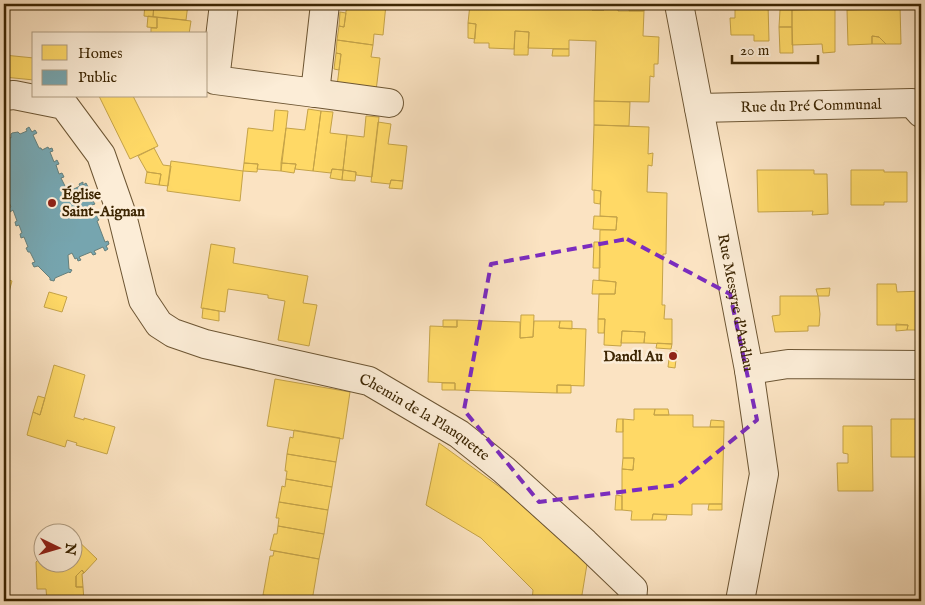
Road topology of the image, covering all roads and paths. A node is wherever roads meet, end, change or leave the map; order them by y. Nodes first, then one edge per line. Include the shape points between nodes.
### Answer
1 (224, 4) edge
2 (325, 4) edge
3 (679, 4) edge
4 (315, 93) junction
5 (4, 96) edge
6 (389, 103) dead end
7 (699, 108) junction
8 (921, 113) edge
9 (921, 365) edge
10 (750, 370) junction
11 (632, 601) edge
12 (740, 601) edge

1 - 4 street via 215,80
2 - 4 street
3 - 7 street, Rue Messyre d'Andlau
4 - 6 street
5 - 11 street, Chemin de la Planquette via 64,105 101,155 122,215 143,300 159,324 173,333 205,344 369,381 400,398 459,434 504,470 633,589
7 - 8 street, Rue du Pré Communal via 912,103
7 - 10 street, Rue Messyre d'Andlau
9 - 10 street via 788,364
10 - 12 street, Rue Messyre d'Andlau via 764,474

